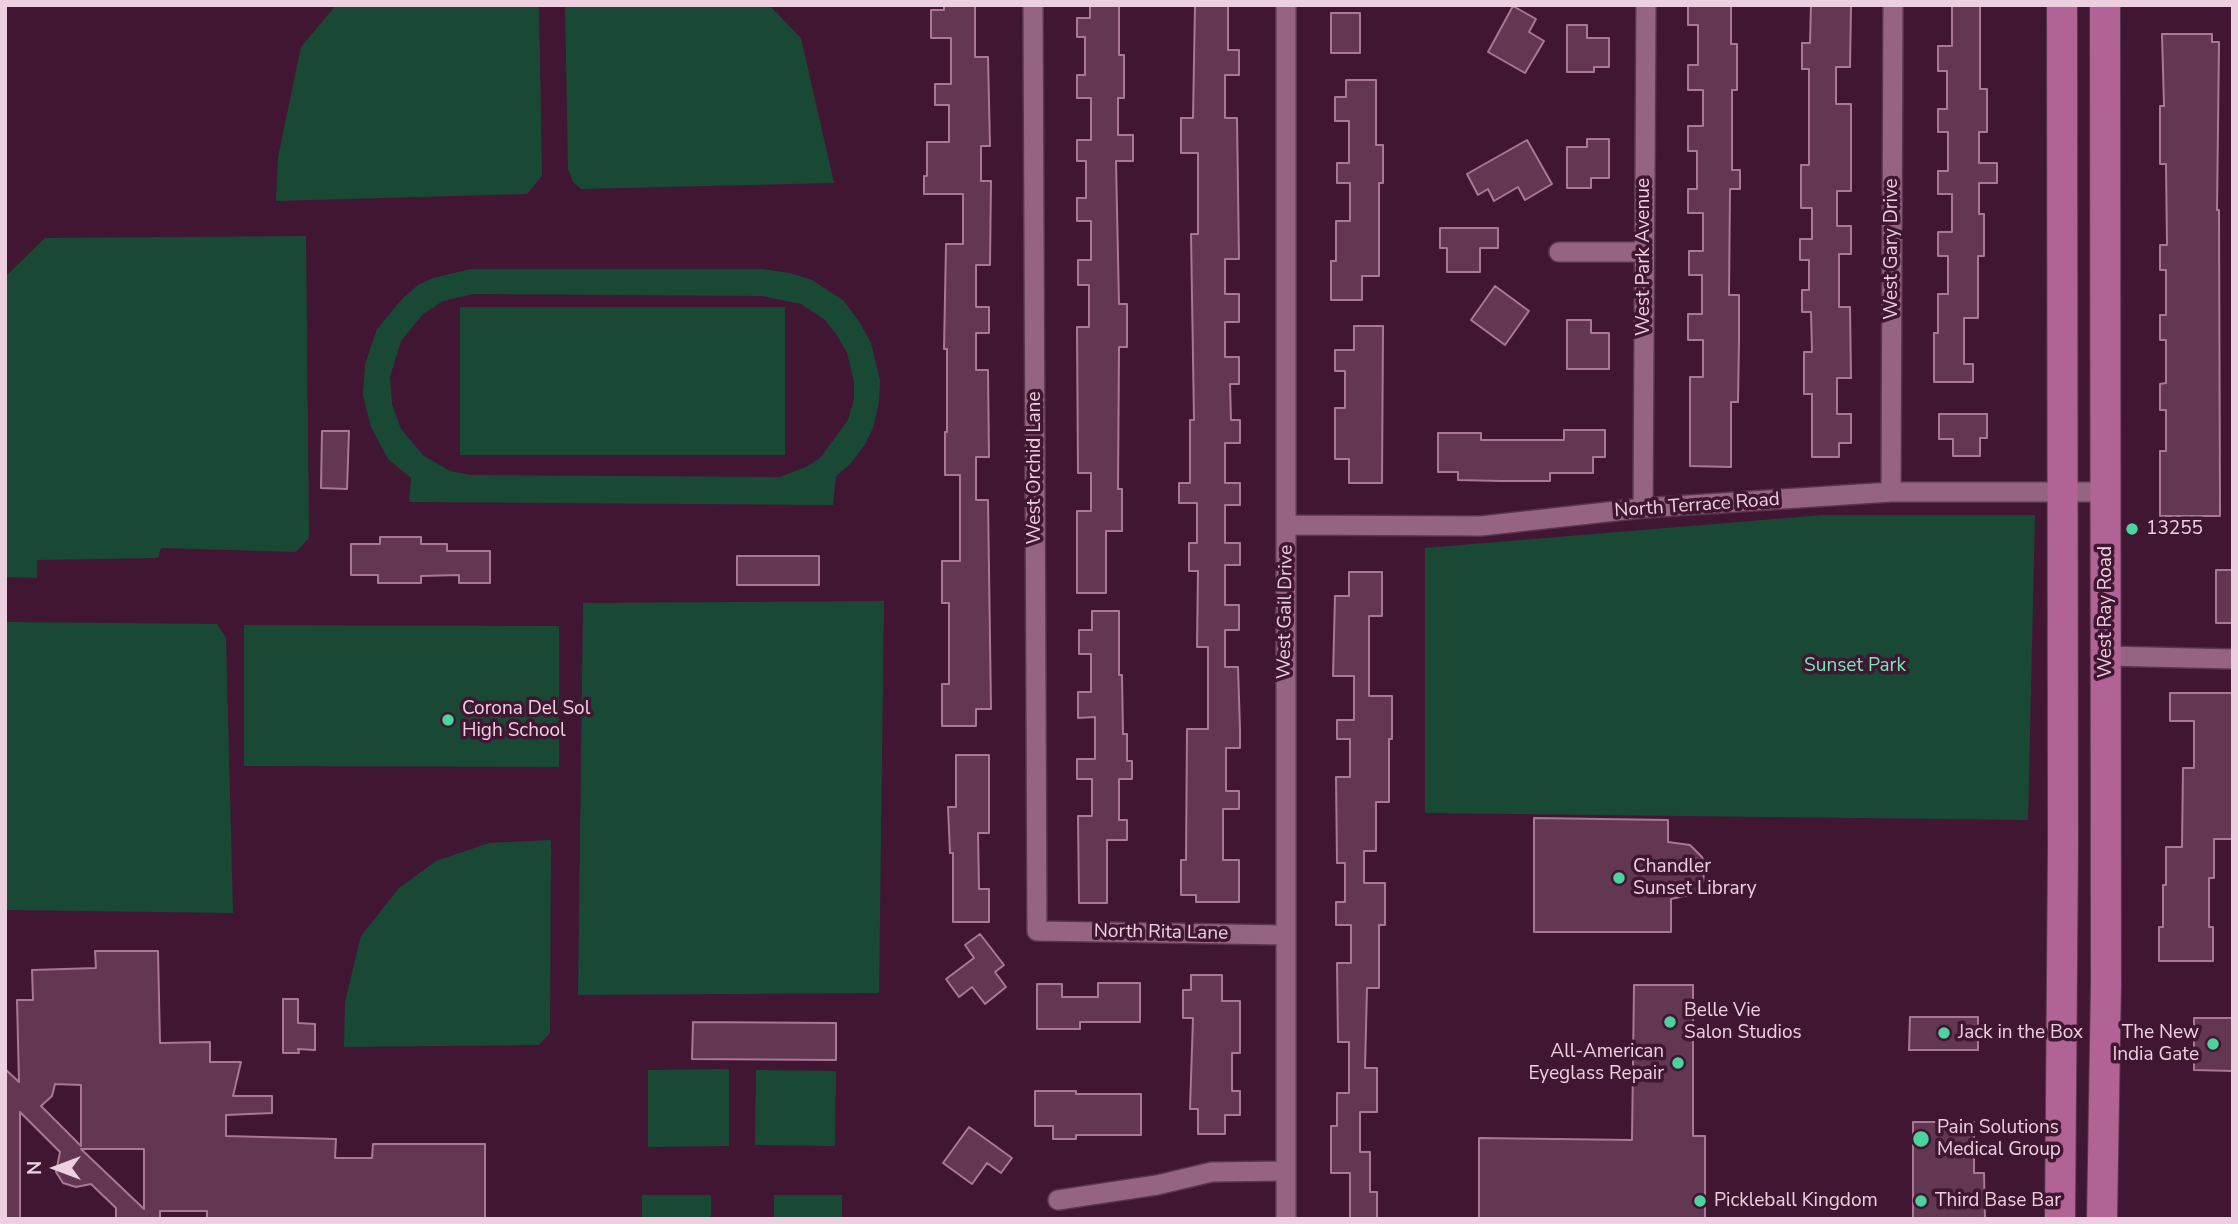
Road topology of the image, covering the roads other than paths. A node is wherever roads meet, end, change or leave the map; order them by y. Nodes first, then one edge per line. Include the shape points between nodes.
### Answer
1 (1033, 5) edge
2 (1286, 5) edge
3 (1646, 5) edge
4 (1893, 5) edge
5 (2062, 5) edge
6 (2105, 5) edge
7 (1559, 252) dead end
8 (1643, 252) junction
9 (1891, 492) junction
10 (2062, 492) junction
11 (2107, 492) junction
12 (1643, 508) junction
13 (1287, 526) junction
14 (2106, 656) junction
15 (2233, 659) edge
16 (1037, 931) joint
17 (1285, 935) junction
18 (2062, 1098) junction
19 (2104, 1101) junction
20 (1286, 1171) junction
21 (1058, 1200) dead end
22 (1286, 1219) edge
23 (2060, 1219) edge
24 (2102, 1219) edge

1 - 16 street, West Orchid Lane
2 - 13 street, West Gail Drive
3 - 8 street, West Park Avenue
4 - 9 street, West Gary Drive
5 - 10 main road
6 - 11 main road, West Ray Road
7 - 8 street
8 - 12 street, West Park Avenue
9 - 10 street, North Terrace Road
9 - 12 street, North Terrace Road
10 - 11 street, North Terrace Road
10 - 18 main road
11 - 14 main road, West Ray Road
12 - 13 street, North Terrace Road via 1481,526
13 - 17 street, West Gail Drive
14 - 15 street
14 - 19 main road, West Ray Road
16 - 17 street, North Rita Lane
17 - 20 street, West Gail Drive
18 - 19 main road
18 - 23 main road
19 - 24 main road, West Ray Road
20 - 21 street via 1212,1172
20 - 22 street, West Gail Drive

